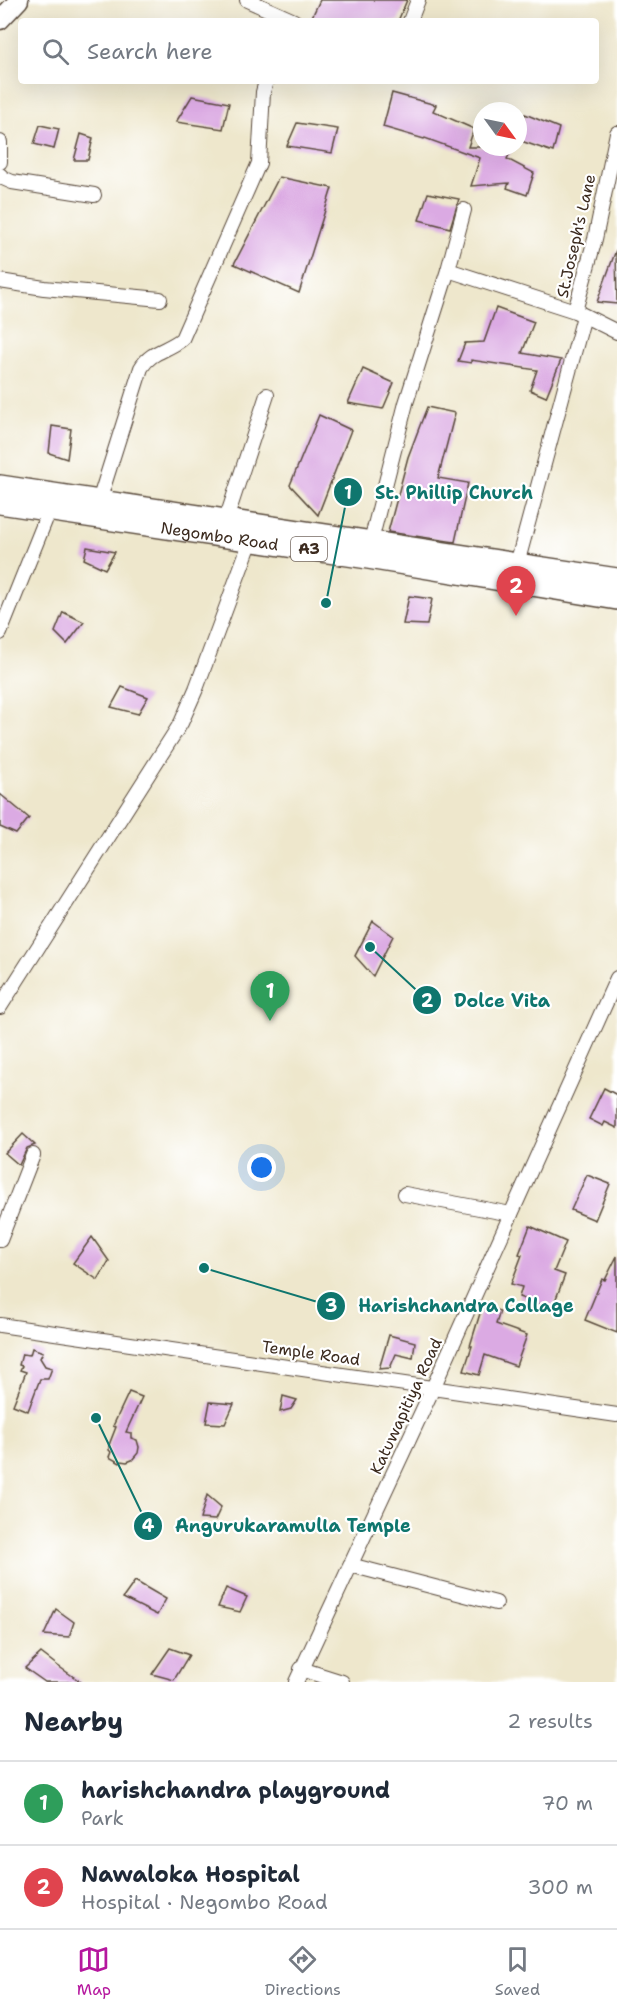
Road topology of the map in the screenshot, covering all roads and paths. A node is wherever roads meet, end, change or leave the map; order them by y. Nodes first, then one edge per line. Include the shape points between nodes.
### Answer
1 (19, 0) edge
2 (247, 0) edge
3 (418, 0) edge
4 (283, 18) edge
5 (411, 18) edge
6 (0, 20) edge
7 (265, 84) edge
8 (617, 133) edge
9 (0, 142) edge
10 (0, 162) edge
11 (0, 175) edge
12 (94, 195) dead end
13 (464, 210) dead end
14 (448, 270) junction
15 (0, 281) edge
16 (160, 299) dead end
17 (579, 314) junction
18 (617, 332) edge
19 (267, 395) dead end
20 (0, 486) edge
21 (99, 501) junction
22 (0, 503) edge
23 (49, 511) junction
24 (226, 520) junction
25 (254, 533) junction
26 (371, 541) junction
27 (517, 564) junction
28 (617, 579) edge
29 (617, 599) edge
30 (0, 633) edge
31 (617, 978) edge
32 (0, 1007) edge
33 (33, 1155) dead end
34 (405, 1194) dead end
35 (511, 1214) junction
36 (0, 1240) edge
37 (0, 1325) edge
38 (433, 1388) junction
39 (617, 1415) edge
40 (350, 1565) junction
41 (496, 1604) dead end
42 (298, 1676) edge
43 (342, 1682) edge

1 - 6 main road
2 - 4 street
3 - 5 street
7 - 21 street via 258,163 182,339 147,357 141,368
8 - 17 street, St.Joseph's Lane
9 - 10 street
11 - 12 street via 12,182
13 - 14 street
14 - 17 street
14 - 26 street via 406,403
15 - 16 street
17 - 18 street
17 - 27 street, St.Joseph's Lane
19 - 24 street
20 - 21 highway, Negombo Road / A3
21 - 24 highway, Negombo Road / A3
22 - 23 highway, Negombo Road / A3
23 - 25 highway, Negombo Road / A3
23 - 30 street
24 - 25 highway, Negombo Road / A3
25 - 26 highway, Negombo Road / A3
25 - 29 highway, Negombo Road / A3 via 368,558
25 - 32 street via 181,723
26 - 27 highway, Negombo Road / A3
27 - 28 highway, Negombo Road / A3
31 - 35 street, Katuwapitiya Road
33 - 36 street
34 - 35 street
35 - 38 street, Katuwapitiya Road
37 - 38 street, Temple Road
38 - 39 street, Temple Road
38 - 40 street, Katuwapitiya Road
40 - 41 street
40 - 42 street, Katuwapitiya Road
42 - 43 street

